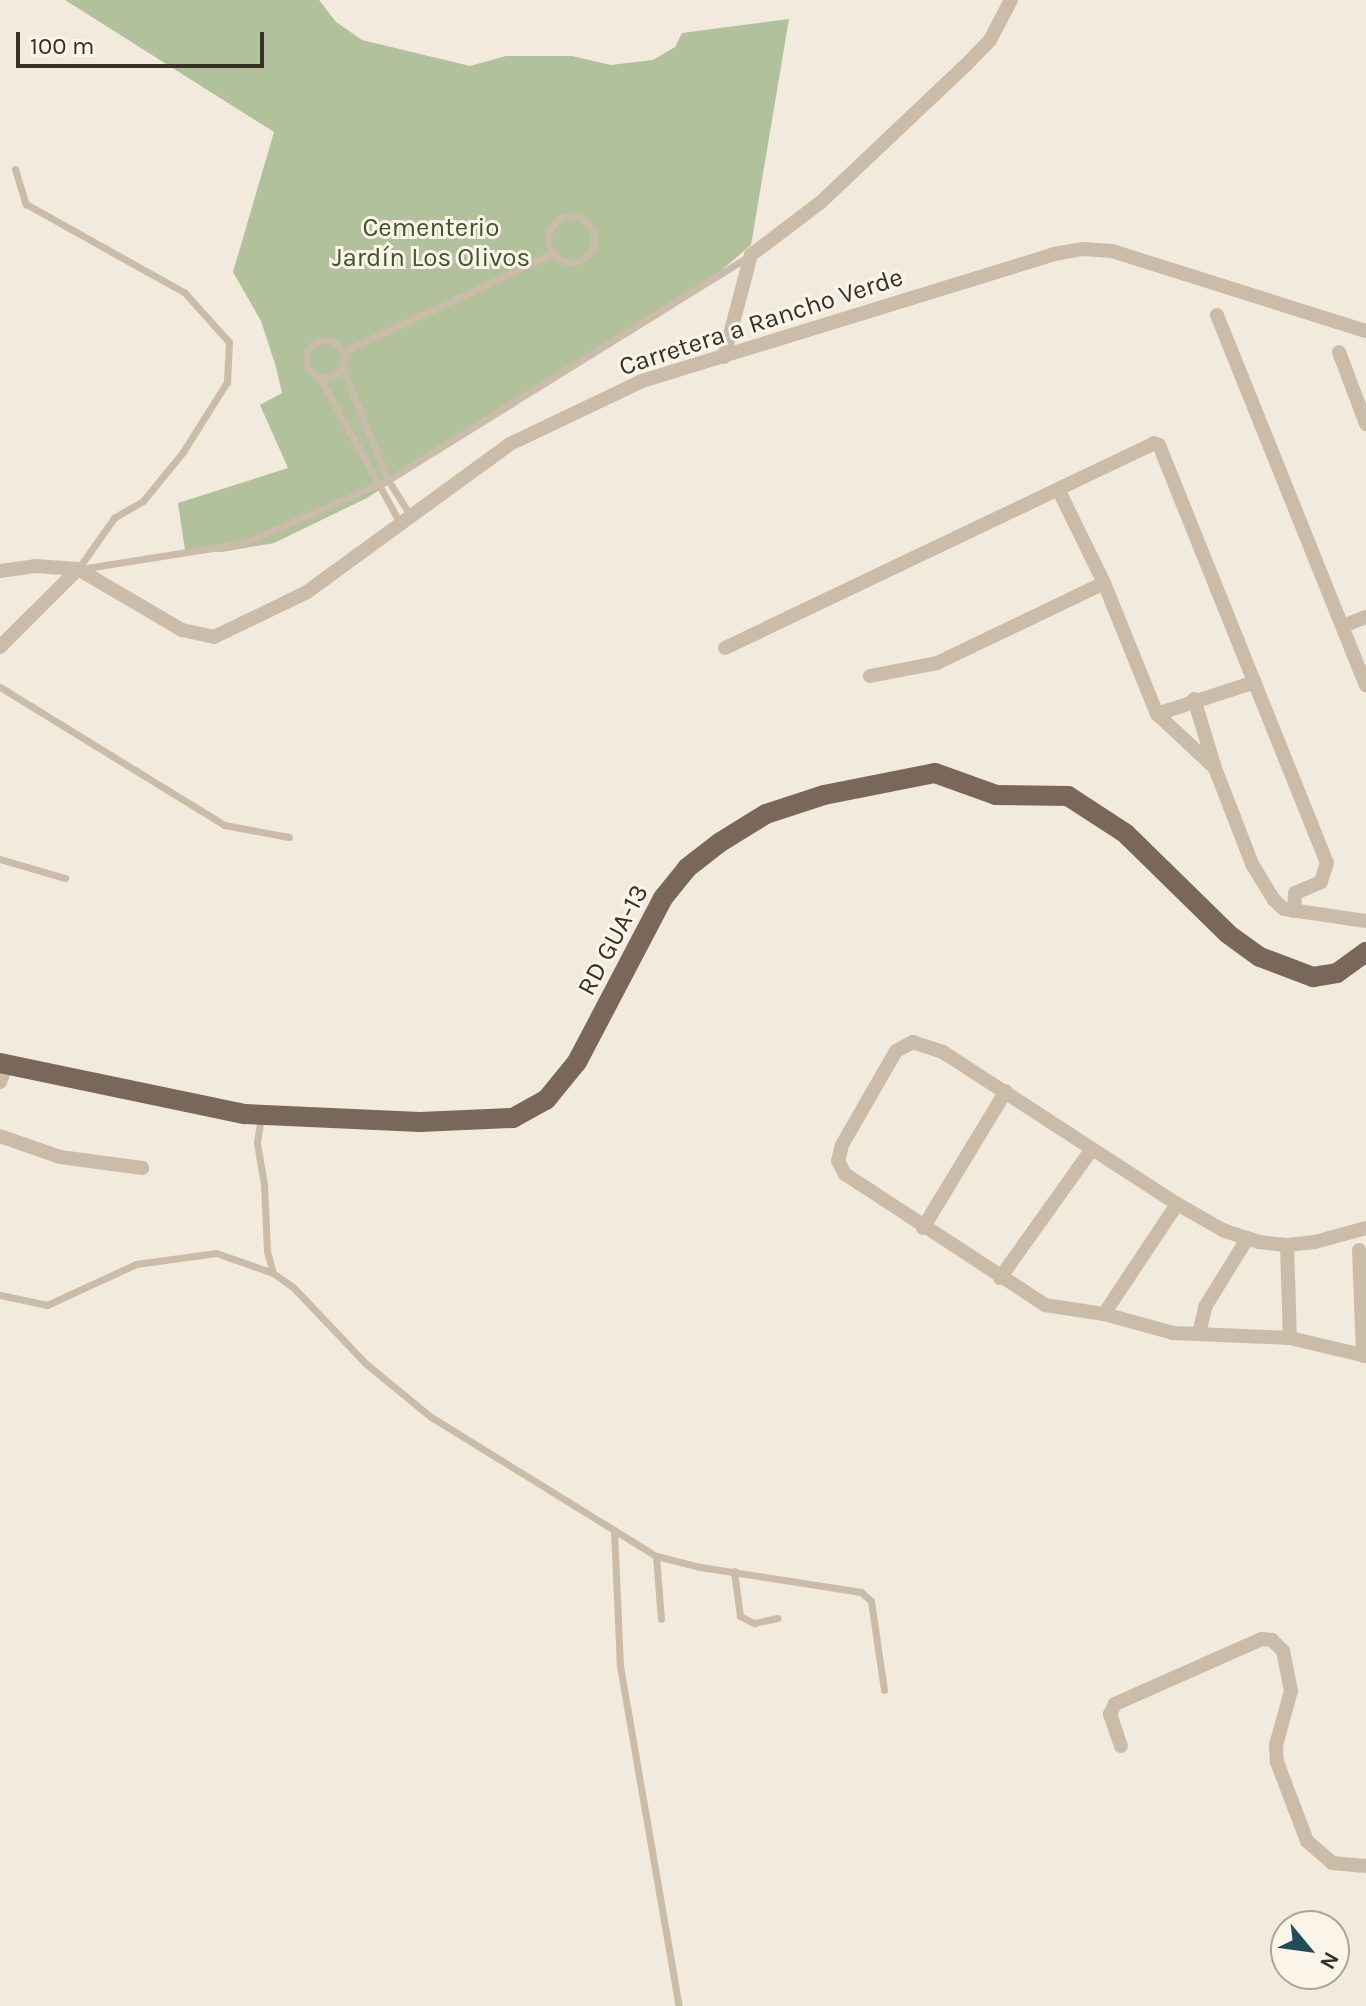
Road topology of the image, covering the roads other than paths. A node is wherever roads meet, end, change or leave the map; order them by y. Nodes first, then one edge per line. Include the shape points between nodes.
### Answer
1 (1011, 0) edge
2 (15, 169) dead end
3 (553, 253) junction
4 (751, 255) junction
5 (1217, 315) dead end
6 (1366, 331) edge
7 (343, 352) junction
8 (1339, 352) dead end
9 (724, 357) junction
10 (342, 367) junction
11 (320, 378) junction
12 (1366, 424) edge
13 (388, 480) junction
14 (378, 484) junction
15 (1058, 489) junction
16 (405, 519) junction
17 (78, 569) junction
18 (0, 571) edge
19 (1104, 583) junction
20 (1366, 617) edge
21 (1345, 625) junction
22 (0, 647) edge
23 (725, 648) dead end
24 (1364, 675) edge
25 (870, 676) dead end
26 (1255, 682) junction
27 (0, 687) edge
28 (1194, 699) junction
29 (1157, 714) junction
30 (1215, 768) junction
31 (289, 837) dead end
32 (0, 859) edge
33 (65, 878) dead end
34 (1294, 911) junction
35 (1366, 921) edge
36 (1366, 952) edge
37 (2, 1069) edge
38 (1006, 1091) junction
39 (262, 1115) junction
40 (0, 1136) edge
41 (1092, 1149) junction
42 (142, 1168) dead end
43 (1177, 1204) junction
44 (923, 1228) junction
45 (1366, 1228) edge
46 (1247, 1239) junction
47 (1287, 1245) junction
48 (1359, 1250) dead end
49 (273, 1273) junction
50 (1000, 1278) junction
51 (0, 1295) edge
52 (1104, 1314) junction
53 (1199, 1334) junction
54 (1290, 1338) junction
55 (1365, 1356) edge
56 (614, 1530) junction
57 (656, 1556) junction
58 (734, 1571) junction
59 (777, 1618) dead end
60 (661, 1619) dead end
61 (884, 1690) dead end
62 (1121, 1746) dead end
63 (1366, 1866) edge
64 (679, 2006) edge

1 - 4 street via 990,40 965,66 821,202
2 - 17 lane via 26,204 185,293 229,342 227,382 183,452 143,501 114,518
3 - 3 lane via 566,261 581,260 592,249 591,227 572,216 558,220 548,240
3 - 7 lane
4 - 9 street
4 - 13 lane
5 - 21 street
6 - 9 street, Carretera a Rancho Verde via 1112,251 1082,249
7 - 10 lane
7 - 11 lane via 329,339 310,345 306,365
8 - 12 street
9 - 16 street, Carretera a Rancho Verde via 642,381 510,444
10 - 11 lane via 331,377
10 - 13 lane
11 - 14 lane
13 - 14 lane
13 - 16 lane
14 - 16 lane
14 - 17 lane via 244,543
15 - 19 street
15 - 23 street
15 - 26 street via 1159,445
16 - 17 street, Carretera a Rancho Verde via 307,592 214,637 182,630
17 - 18 street, Carretera a Rancho Verde via 35,566
17 - 22 street
19 - 25 street via 937,663
19 - 29 street
20 - 21 street
21 - 24 street
26 - 28 street
26 - 34 street via 1327,863 1321,882 1293,896
27 - 31 lane via 224,825
28 - 29 street
28 - 30 street
29 - 30 street
30 - 34 street via 1252,864 1274,900
32 - 33 lane
34 - 35 street
36 - 39 main road, RD GUA-13 via 1337,973 1313,977 1260,957 1228,934 1125,833 1068,796 996,795 935,773 890,779 766,814 687,868 663,898 577,1062 546,1100 513,1118 420,1122
37 - 39 main road, RD GUA-13
38 - 41 street
38 - 44 street
38 - 44 street via 943,1052 913,1042 896,1051 838,1161 845,1174
39 - 49 lane via 257,1143
40 - 42 street via 60,1157
41 - 43 street
41 - 50 street
43 - 46 street
43 - 52 street
44 - 50 street
45 - 47 street
46 - 47 street
46 - 53 street via 1205,1307
47 - 54 street
48 - 55 street
49 - 51 lane via 216,1253 136,1264 47,1305
49 - 56 lane via 365,1363 431,1417
50 - 52 street via 1045,1305
52 - 53 street via 1173,1333
53 - 54 street
54 - 55 street
56 - 57 lane
56 - 64 lane via 620,1666
57 - 58 lane
57 - 60 lane
58 - 59 lane via 740,1616 754,1623
58 - 61 lane via 861,1592 871,1601
62 - 63 street via 1111,1722 1115,1704 1262,1639 1272,1640 1283,1651 1291,1691 1276,1745 1277,1762 1307,1841 1332,1863

